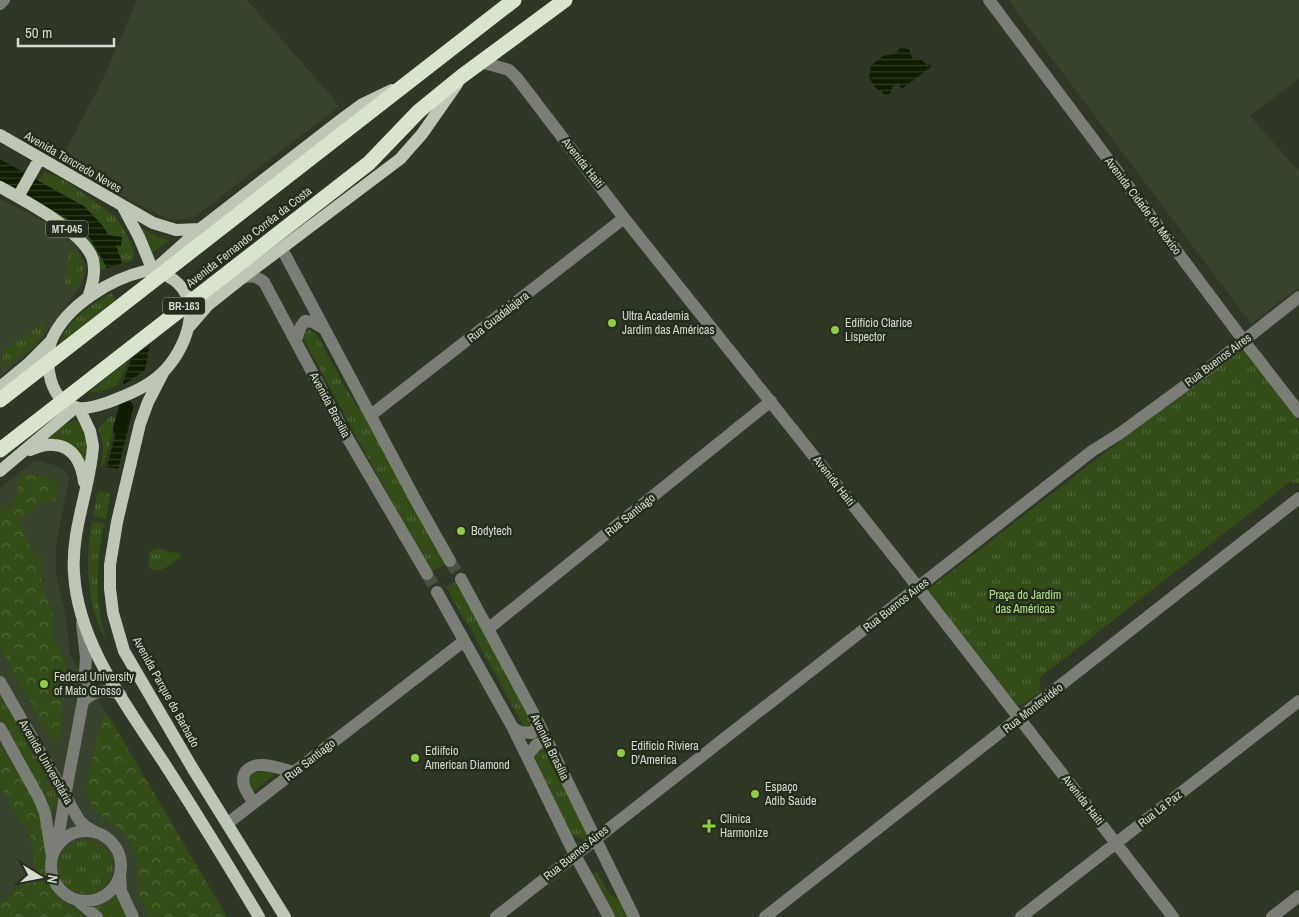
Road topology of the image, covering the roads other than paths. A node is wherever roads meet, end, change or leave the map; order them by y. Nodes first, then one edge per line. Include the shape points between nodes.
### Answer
1 (4, 0) edge
2 (514, 0) edge
3 (565, 0) edge
4 (988, 0) edge
5 (0, 4) edge
6 (481, 62) junction
7 (462, 76) junction
8 (409, 82) junction
9 (0, 135) edge
10 (38, 162) junction
11 (0, 187) edge
12 (20, 194) junction
13 (123, 207) junction
14 (624, 218) junction
15 (200, 229) junction
16 (282, 249) junction
17 (153, 271) junction
18 (242, 278) junction
19 (1299, 297) edge
20 (88, 298) junction
21 (189, 327) junction
22 (324, 328) junction
23 (52, 339) junction
24 (296, 340) junction
25 (1244, 341) junction
26 (163, 373) junction
27 (0, 387) edge
28 (0, 400) edge
29 (771, 401) junction
30 (77, 408) junction
31 (1299, 412) edge
32 (370, 415) junction
33 (0, 450) edge
34 (25, 451) junction
35 (0, 471) edge
36 (85, 489) junction
37 (1299, 498) edge
38 (450, 561) tunnel mouth
39 (427, 574) tunnel mouth
40 (460, 579) tunnel mouth
41 (918, 588) junction
42 (437, 592) tunnel mouth
43 (80, 610) junction
44 (488, 629) junction
45 (464, 641) junction
46 (0, 682) edge
47 (121, 695) junction
48 (83, 700) junction
49 (1299, 701) edge
50 (1020, 718) junction
51 (537, 720) junction
52 (0, 728) edge
53 (513, 728) junction
54 (547, 740) junction
55 (528, 756) junction
56 (294, 772) junction
57 (65, 796) junction
58 (254, 803) junction
59 (228, 824) junction
60 (100, 834) junction
61 (595, 838) junction
62 (1116, 844) junction
63 (55, 851) junction
64 (575, 855) junction
65 (120, 872) junction
66 (1299, 896) edge
67 (78, 901) junction
68 (97, 917) edge
69 (133, 917) edge
70 (259, 917) edge
71 (285, 917) edge
72 (496, 917) edge
73 (609, 917) edge
74 (634, 917) edge
75 (766, 917) edge
76 (1021, 917) edge
77 (1173, 917) edge
78 (1272, 917) edge

1 - 5 street
2 - 8 highway, Avenida Fernando Corrêa da Costa
3 - 6 highway, Avenida Fernando Corrêa da Costa / BR-163
4 - 25 street, Avenida Cidade do México
6 - 7 highway, Avenida Fernando Corrêa da Costa / BR-163
6 - 14 street, Avenida Haiti via 510,70
7 - 16 main road, Avenida Fernando Corrêa da Costa via 422,134 400,159
7 - 33 highway, Avenida Fernando Corrêa da Costa / BR-163 via 418,111 369,163
8 - 15 main road, Avenida Fernando Corrêa da Costa via 374,98 346,116
8 - 28 highway, Avenida Fernando Corrêa da Costa
9 - 10 main road, Avenida Tancredo Neves
10 - 12 main road
10 - 13 main road, Avenida Tancredo Neves
11 - 12 main road, MT-045
12 - 20 main road, MT-045 via 64,226 92,258 94,279
13 - 15 main road via 164,227
13 - 17 main road, Avenida Tancredo Neves
14 - 29 street, Avenida Haiti
14 - 32 street, Rua Guadalajara
15 - 17 main road, Avenida Fernando Corrêa da Costa
16 - 18 main road, Avenida Fernando Corrêa da Costa
16 - 22 street
17 - 20 main road via 137,273 104,287
17 - 21 main road via 166,274 181,286 190,303
18 - 21 main road, Avenida Fernando Corrêa da Costa via 208,305
18 - 24 street, Avenida Brasília via 257,276 264,282
19 - 25 street, Rua Buenos Aires
20 - 23 main road
21 - 26 main road
22 - 24 street via 305,321
22 - 32 street
23 - 27 main road
23 - 30 main road via 48,360 50,378 60,396
24 - 39 street, Avenida Brasília via 344,432
25 - 31 street, Avenida Cidade do México
25 - 41 street, Rua Buenos Aires via 1092,452
26 - 30 main road via 119,398
26 - 59 main road, Avenida Parque do Barbado via 140,424 117,522 110,565 113,613 124,651
29 - 41 street, Avenida Haiti
29 - 44 street, Rua Santiago
30 - 34 main road
30 - 36 main road via 90,431 93,446
32 - 38 street
34 - 35 main road
34 - 36 main road via 54,444 64,448 78,458
36 - 43 main road via 74,555
37 - 50 street, Rua Montevidéo
40 - 44 street, Avenida Brasília
41 - 50 street, Avenida Haiti
41 - 61 street, Rua Buenos Aires
42 - 45 street, Avenida Brasília
43 - 47 main road via 88,635
43 - 48 street via 86,658
44 - 51 street, Avenida Brasília
45 - 53 street, Avenida Brasília
45 - 56 street, Rua Santiago
46 - 57 street, Avenida Universitária
47 - 48 street via 102,690
47 - 70 main road
48 - 57 street
49 - 62 street, Rua La Paz
50 - 62 street, Avenida Haiti
50 - 75 street, Rua Montevidéo
51 - 53 street via 538,725 532,733
51 - 54 street, Avenida Brasília
52 - 63 street, Avenida Universitária via 39,798
53 - 55 street, Avenida Brasília
54 - 55 street via 537,744
54 - 61 street, Avenida Brasília
55 - 64 street, Avenida Brasília
56 - 58 street, Rua Santiago
56 - 58 street via 260,764 248,769 243,780
57 - 60 street, Avenida Universitária via 79,820
57 - 63 street
58 - 59 street, Rua Santiago
59 - 71 main road, Avenida Parque do Barbado
60 - 63 street via 77,832 66,837
60 - 65 street, Avenida Universitária via 116,850
61 - 64 street, Rua Buenos Aires
61 - 74 street, Avenida Brasília
62 - 76 street, Rua La Paz
62 - 77 street, Avenida Haiti
63 - 67 street, Avenida Universitária via 51,868 53,879 59,889
64 - 72 street, Rua Buenos Aires
64 - 73 street, Avenida Brasília
65 - 67 street via 110,892 100,898
65 - 69 street, Avenida Universitária via 121,891
66 - 78 street
67 - 68 street, Avenida Universitária

